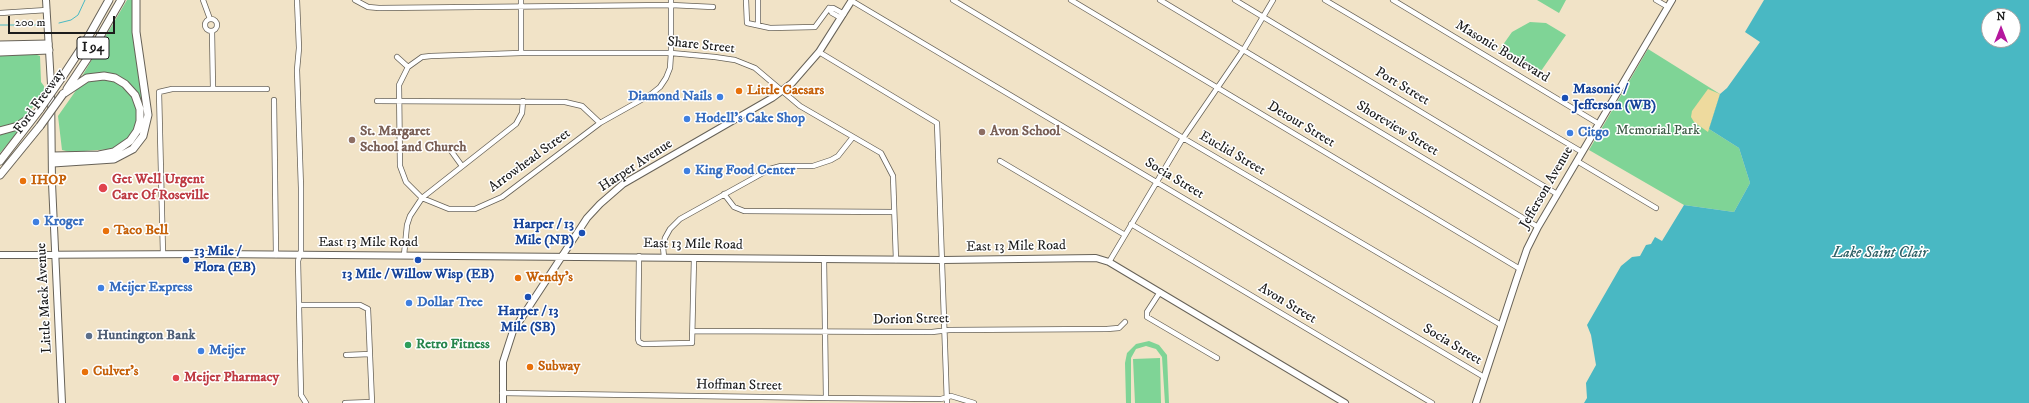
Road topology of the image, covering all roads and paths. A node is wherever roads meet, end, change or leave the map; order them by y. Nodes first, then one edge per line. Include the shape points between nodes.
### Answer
1 (46, 0) edge
2 (109, 0) edge
3 (120, 0) edge
4 (136, 0) edge
5 (203, 0) edge
6 (297, 0) edge
7 (355, 0) edge
8 (521, 0) edge
9 (746, 0) edge
10 (758, 0) edge
11 (852, 0) edge
12 (953, 0) edge
13 (1071, 0) edge
14 (1160, 0) edge
15 (1235, 0) edge
16 (1273, 0) edge
17 (1325, 0) edge
18 (1393, 0) edge
19 (1656, 0) edge
20 (1672, 0) edge
21 (671, 2) edge
22 (521, 6) junction
23 (1668, 6) junction
24 (713, 7) dead end
25 (47, 10) junction
26 (0, 12) edge
27 (842, 16) junction
28 (1264, 17) junction
29 (210, 18) junction
30 (758, 24) junction
31 (212, 31) junction
32 (0, 45) edge
33 (49, 47) junction
34 (1244, 49) junction
35 (0, 52) edge
36 (819, 52) junction
37 (521, 53) junction
38 (671, 53) junction
39 (397, 57) dead end
40 (408, 67) junction
41 (1218, 88) junction
42 (213, 89) junction
43 (267, 90) dead end
44 (782, 91) junction
45 (63, 94) junction
46 (274, 100) dead end
47 (378, 101) dead end
48 (398, 101) junction
49 (523, 101) junction
50 (40, 109) junction
51 (600, 123) junction
52 (1599, 124) junction
53 (0, 130) edge
54 (853, 137) junction
55 (1183, 138) junction
56 (449, 148) dead end
57 (1582, 152) junction
58 (53, 160) junction
59 (0, 161) edge
60 (1000, 161) dead end
61 (1577, 161) junction
62 (462, 166) junction
63 (0, 175) edge
64 (1156, 182) junction
65 (724, 194) junction
66 (1557, 194) junction
67 (422, 198) junction
68 (1656, 208) dead end
69 (894, 212) junction
70 (1131, 224) junction
71 (1538, 227) junction
72 (1125, 235) junction
73 (163, 254) junction
74 (0, 255) edge
75 (55, 255) junction
76 (276, 255) junction
77 (300, 255) junction
78 (404, 255) junction
79 (561, 256) junction
80 (639, 256) junction
81 (664, 257) junction
82 (694, 258) junction
83 (824, 259) junction
84 (896, 260) junction
85 (943, 260) junction
86 (1108, 262) junction
87 (1520, 269) junction
88 (1160, 292) junction
89 (300, 305) junction
90 (1125, 322) dead end
91 (1501, 325) junction
92 (694, 331) junction
93 (944, 331) junction
94 (825, 332) junction
95 (370, 354) junction
96 (346, 355) dead end
97 (1217, 358) dead end
98 (1484, 377) junction
99 (502, 394) junction
100 (946, 397) junction
101 (826, 398) junction
102 (62, 403) edge
103 (305, 403) edge
104 (345, 403) edge
105 (372, 403) edge
106 (503, 403) edge
107 (947, 403) edge
108 (974, 403) edge
109 (1346, 403) edge
110 (1432, 403) edge
111 (1476, 403) edge

1 - 25 main road, Little Mack Avenue
2 - 50 highway, Ford Freeway / I 94, bridge via 86,41
3 - 45 highway, Ford Freeway / I 94 via 87,59
4 - 58 highway via 136,32 148,115 143,136 133,149 114,160
5 - 29 street
6 - 77 street
7 - 22 street via 372,7
8 - 22 street
9 - 30 street via 747,23
10 - 30 street
11 - 27 main road, Harper Avenue
11 - 64 street, Socia Street
12 - 55 street, Euclid Street
13 - 41 street, Detour Street
14 - 34 street, Shoreview Street
15 - 28 street, Port Street
16 - 28 street
17 - 57 street
18 - 52 street, Masonic Boulevard
19 - 23 street
20 - 23 main road, Jefferson Avenue
21 - 22 street
21 - 24 street
21 - 38 street, Arrowhead Street
22 - 37 street
23 - 52 main road, Jefferson Avenue
25 - 26 street
25 - 33 main road, Little Mack Avenue
27 - 30 street via 832,13 829,8 815,27 770,28
27 - 36 main road, Harper Avenue
28 - 34 street
28 - 66 street, Port Street
29 - 31 street via 205,26
29 - 31 street via 217,23
31 - 42 street
32 - 33 highway
33 - 35 highway
33 - 58 main road, Little Mack Avenue
34 - 41 street
34 - 71 street, Shoreview Street
36 - 44 main road, Harper Avenue via 799,76
36 - 85 street via 937,123
37 - 38 street, Share Street
37 - 40 street, Share Street via 432,56 422,58
38 - 44 street, Share Street via 715,56 746,64 762,72
38 - 51 street, Arrowhead Street via 668,74 660,86
39 - 40 street
40 - 48 street via 400,80
41 - 55 street
41 - 87 street, Detour Street
42 - 43 street
42 - 73 street via 166,89 158,94
44 - 54 street, Share Street via 800,106
44 - 79 main road, Harper Avenue via 623,184 587,218
45 - 58 highway via 93,77 115,78 135,95 140,109 140,121 130,141 114,152
45 - 63 highway, Ford Freeway / I 94, bridge
46 - 76 street
47 - 48 street
48 - 49 street
48 - 67 street, Arrowhead Street via 401,172 409,187
49 - 51 street via 572,102 589,111
49 - 62 street via 522,113 516,124
50 - 53 highway via 18,126
50 - 59 highway, Ford Freeway / I 94
51 - 67 street, Arrowhead Street via 494,202 475,208 455,209
52 - 57 main road, Jefferson Avenue
54 - 65 street via 838,156 821,164 770,169
54 - 69 street, Share Street via 874,148 888,165 893,176
55 - 64 street
55 - 91 street, Euclid Street
56 - 62 street
57 - 61 main road, Jefferson Avenue
58 - 75 main road, Little Mack Avenue
60 - 72 street
61 - 66 main road, Jefferson Avenue
61 - 68 street
62 - 67 street
64 - 70 street
64 - 98 street, Socia Street
65 - 69 street via 734,207 744,210
65 - 81 street via 674,224 665,238
66 - 71 main road, Jefferson Avenue
67 - 78 street via 406,226
69 - 84 street, Share Street
70 - 72 street
70 - 110 street, Avon Street
71 - 87 main road, Jefferson Avenue
72 - 86 street
73 - 75 main road, East 13 Mile Road
73 - 76 main road, East 13 Mile Road
74 - 75 main road, East 13 Mile Road
75 - 102 main road, Little Mack Avenue
76 - 77 main road, East 13 Mile Road
77 - 78 main road, East 13 Mile Road
77 - 89 street
78 - 79 main road, East 13 Mile Road
79 - 80 main road, East 13 Mile Road
79 - 99 main road, Harper Avenue via 508,342 503,362
80 - 81 main road, East 13 Mile Road
80 - 92 street via 639,342 692,343
81 - 82 main road, East 13 Mile Road
82 - 83 main road, East 13 Mile Road
82 - 92 street
83 - 84 main road, East 13 Mile Road
83 - 94 street
84 - 85 main road, East 13 Mile Road
85 - 86 main road, East 13 Mile Road via 1090,258
85 - 93 street
86 - 88 main road, East 13 Mile Road
87 - 91 main road, Jefferson Avenue
88 - 97 street via 1147,312 1147,317
88 - 109 main road, East 13 Mile Road
89 - 95 street via 366,307
89 - 103 street via 301,395
90 - 93 street, Dorion Street via 1119,328 1107,329
91 - 98 main road, Jefferson Avenue
92 - 94 street, Dorion Street
93 - 94 street, Dorion Street
93 - 100 street
94 - 101 street
95 - 96 street
95 - 105 street
98 - 111 main road, Jefferson Avenue
99 - 101 street, Hoffman Street
99 - 106 main road, Harper Avenue
100 - 101 street, Hoffman Street
100 - 107 street
100 - 108 street, Hoffman Street via 951,396
104 - 105 street

